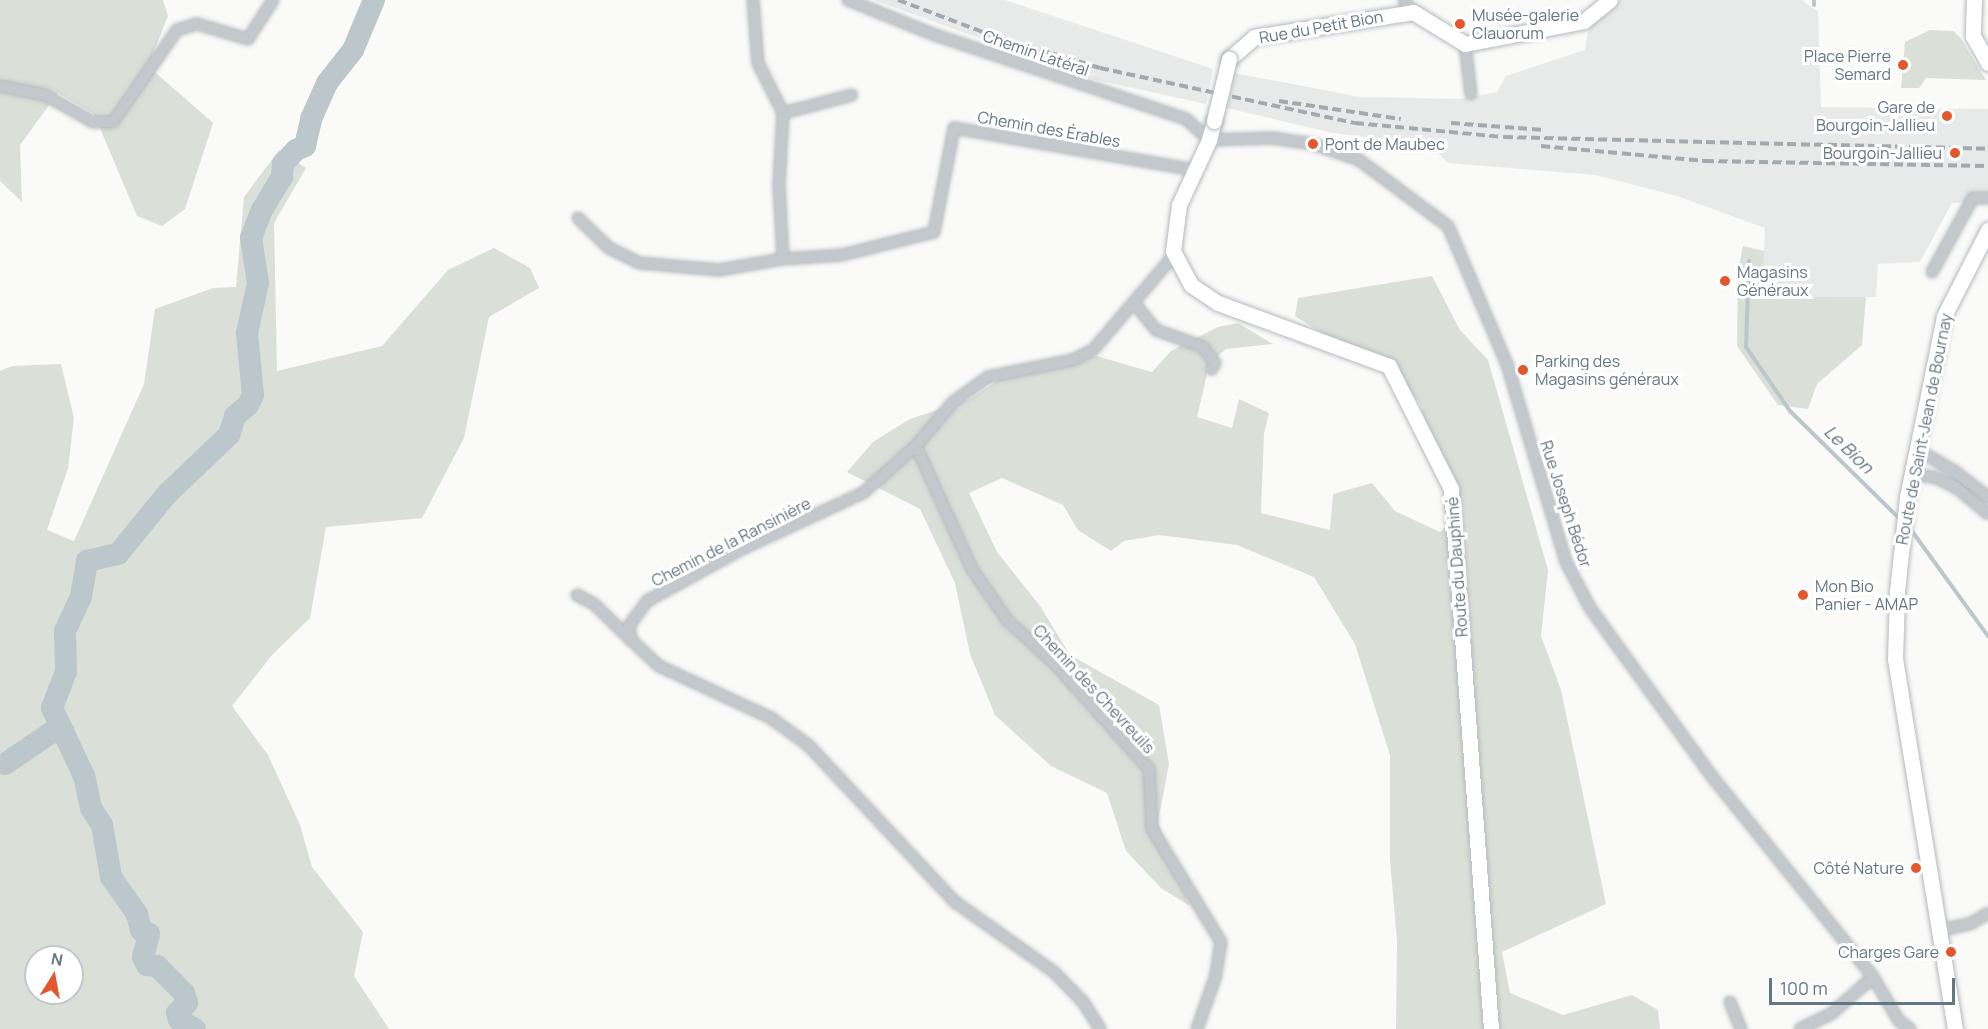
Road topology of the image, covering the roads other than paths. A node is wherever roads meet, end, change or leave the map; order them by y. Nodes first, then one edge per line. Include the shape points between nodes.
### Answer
1 (273, 0) edge
2 (753, 0) edge
3 (848, 0) edge
4 (1610, 0) edge
5 (1408, 6) edge
6 (1973, 6) edge
7 (1465, 44) junction
8 (1988, 63) edge
9 (0, 86) edge
10 (1471, 94) dead end
11 (852, 95) dead end
12 (783, 113) junction
13 (1209, 140) junction
14 (1195, 170) junction
15 (1988, 198) edge
16 (578, 219) dead end
17 (1988, 230) edge
18 (1173, 251) junction
19 (783, 259) junction
20 (1932, 272) dead end
21 (1134, 304) junction
22 (1212, 369) dead end
23 (916, 446) junction
24 (1918, 450) junction
25 (1913, 474) junction
26 (1988, 497) edge
27 (1988, 514) edge
28 (577, 595) dead end
29 (631, 640) junction
30 (1988, 913) edge
31 (1941, 930) junction
32 (1873, 976) junction
33 (1730, 1002) dead end
34 (1100, 1029) edge
35 (1197, 1029) edge
36 (1491, 1029) edge
37 (1741, 1029) edge
38 (1800, 1029) edge
39 (1910, 1029) edge
40 (1955, 1029) edge

1 - 9 street via 248,39 197,24 177,30 113,122 93,122 45,95
2 - 12 street via 758,63
3 - 13 street, Chemin Latéral via 932,34 1186,119
4 - 7 street via 1584,21
5 - 7 street, Rue du Petit Bion
5 - 13 street, Rue du Petit Bion, bridge via 1254,37 1228,59
6 - 8 street via 1973,36
7 - 10 street
11 - 12 street
12 - 19 street via 778,185
13 - 14 street
13 - 32 street, Rue Joseph Bédor via 1272,138 1313,144 1359,160 1448,226 1507,364 1566,562 1590,608 1726,794
14 - 18 street via 1179,205
14 - 19 street, Chemin des Érables via 954,128 934,232 842,255
15 - 20 street via 1973,198
16 - 19 street via 609,248 640,263 719,270
17 - 24 street, Route de Saint-Jean de Bournay via 1944,316
18 - 21 street, Chemin de la Ransinière
18 - 36 street, Route du Dauphiné via 1191,285 1218,303 1389,366 1451,489
21 - 22 street via 1156,330 1203,347 1215,363
21 - 23 street, Chemin de la Ransinière via 1093,350 1073,360 988,377 953,402
23 - 29 street, Chemin de la Ransinière via 863,493 740,550 647,601 629,627
23 - 35 street, Chemin des Chevreuils via 972,569 1007,620 1056,665 1149,768 1152,829 1221,942 1215,978
24 - 25 street, Route de Saint-Jean de Bournay
24 - 26 street
25 - 27 street via 1937,478 1957,488
25 - 31 street, Route de Saint-Jean de Bournay via 1902,531 1895,660
28 - 29 street via 594,603
29 - 34 street via 659,666 771,718 808,745 956,902 1054,972 1084,1003
30 - 31 street via 1970,924
31 - 40 street, Route de Saint-Jean de Bournay
32 - 38 street via 1831,1014
32 - 39 street, Rue Joseph Bédor via 1899,1021
33 - 37 street

